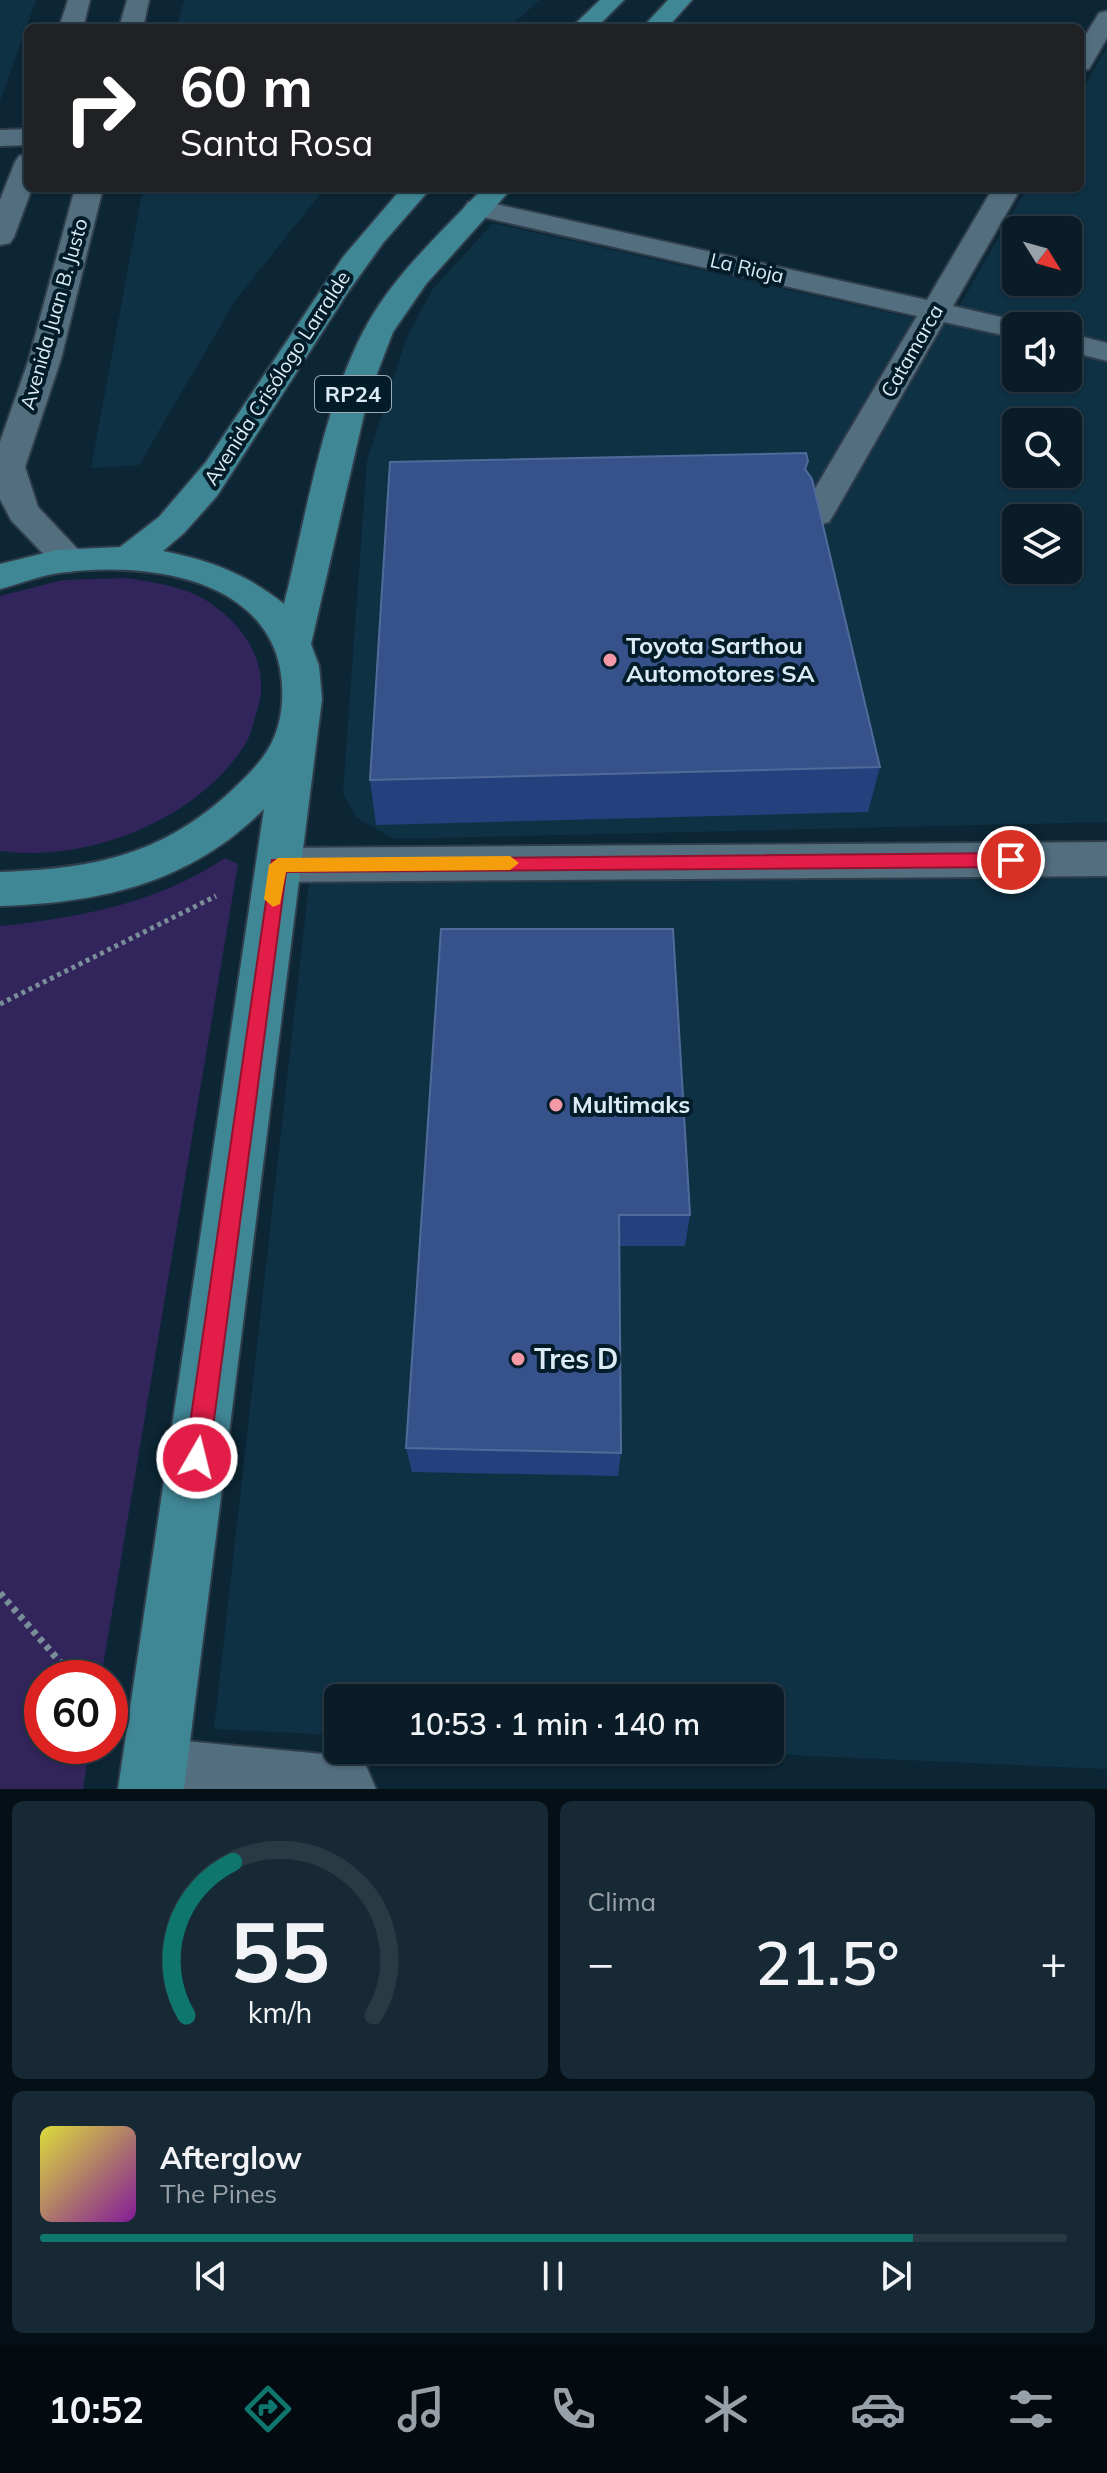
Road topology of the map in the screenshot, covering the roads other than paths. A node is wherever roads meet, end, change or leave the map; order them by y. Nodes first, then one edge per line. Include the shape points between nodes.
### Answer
1 (79, 0) edge
2 (138, 0) edge
3 (613, 0) edge
4 (681, 0) edge
5 (1107, 18) edge
6 (72, 24) edge
7 (132, 24) edge
8 (587, 24) edge
9 (658, 24) edge
10 (1084, 57) edge
11 (24, 137) edge
12 (0, 138) edge
13 (24, 173) edge
14 (88, 192) edge
15 (413, 192) edge
16 (1005, 192) edge
17 (488, 198) edge
18 (0, 237) edge
19 (936, 310) junction
20 (1002, 326) edge
21 (1082, 346) edge
22 (1107, 352) edge
23 (817, 514) edge
24 (128, 558) junction
25 (70, 560) junction
26 (0, 577) edge
27 (293, 642) junction
28 (295, 737) junction
29 (1107, 859) edge
30 (278, 865) junction
31 (0, 889) edge
32 (153, 1780) edge
33 (343, 1789) edge

1 - 6 street
2 - 7 street
3 - 8 main road
4 - 9 main road
5 - 10 street
11 - 12 street
13 - 18 street
14 - 25 street, Avenida Juan B. Justo via 45,359 8,467 23,512
15 - 24 main road, Avenida Crisólogo Larralde / RP24 via 350,264 201,496 161,538
16 - 19 street, Catamarca
17 - 19 street, La Rioja
17 - 27 main road, RP24 via 415,278 378,332 352,397
19 - 20 street, La Rioja
19 - 23 street, Catamarca
21 - 22 street
24 - 25 main road, RP24
24 - 27 main road, RP24 via 182,565 230,582 267,608
25 - 26 main road, RP24
27 - 28 main road, RP24 via 304,687
28 - 30 main road, RP24
28 - 31 main road, RP24 via 263,786 211,832 144,866 67,886
29 - 30 street
30 - 32 main road, RP24
32 - 33 street

